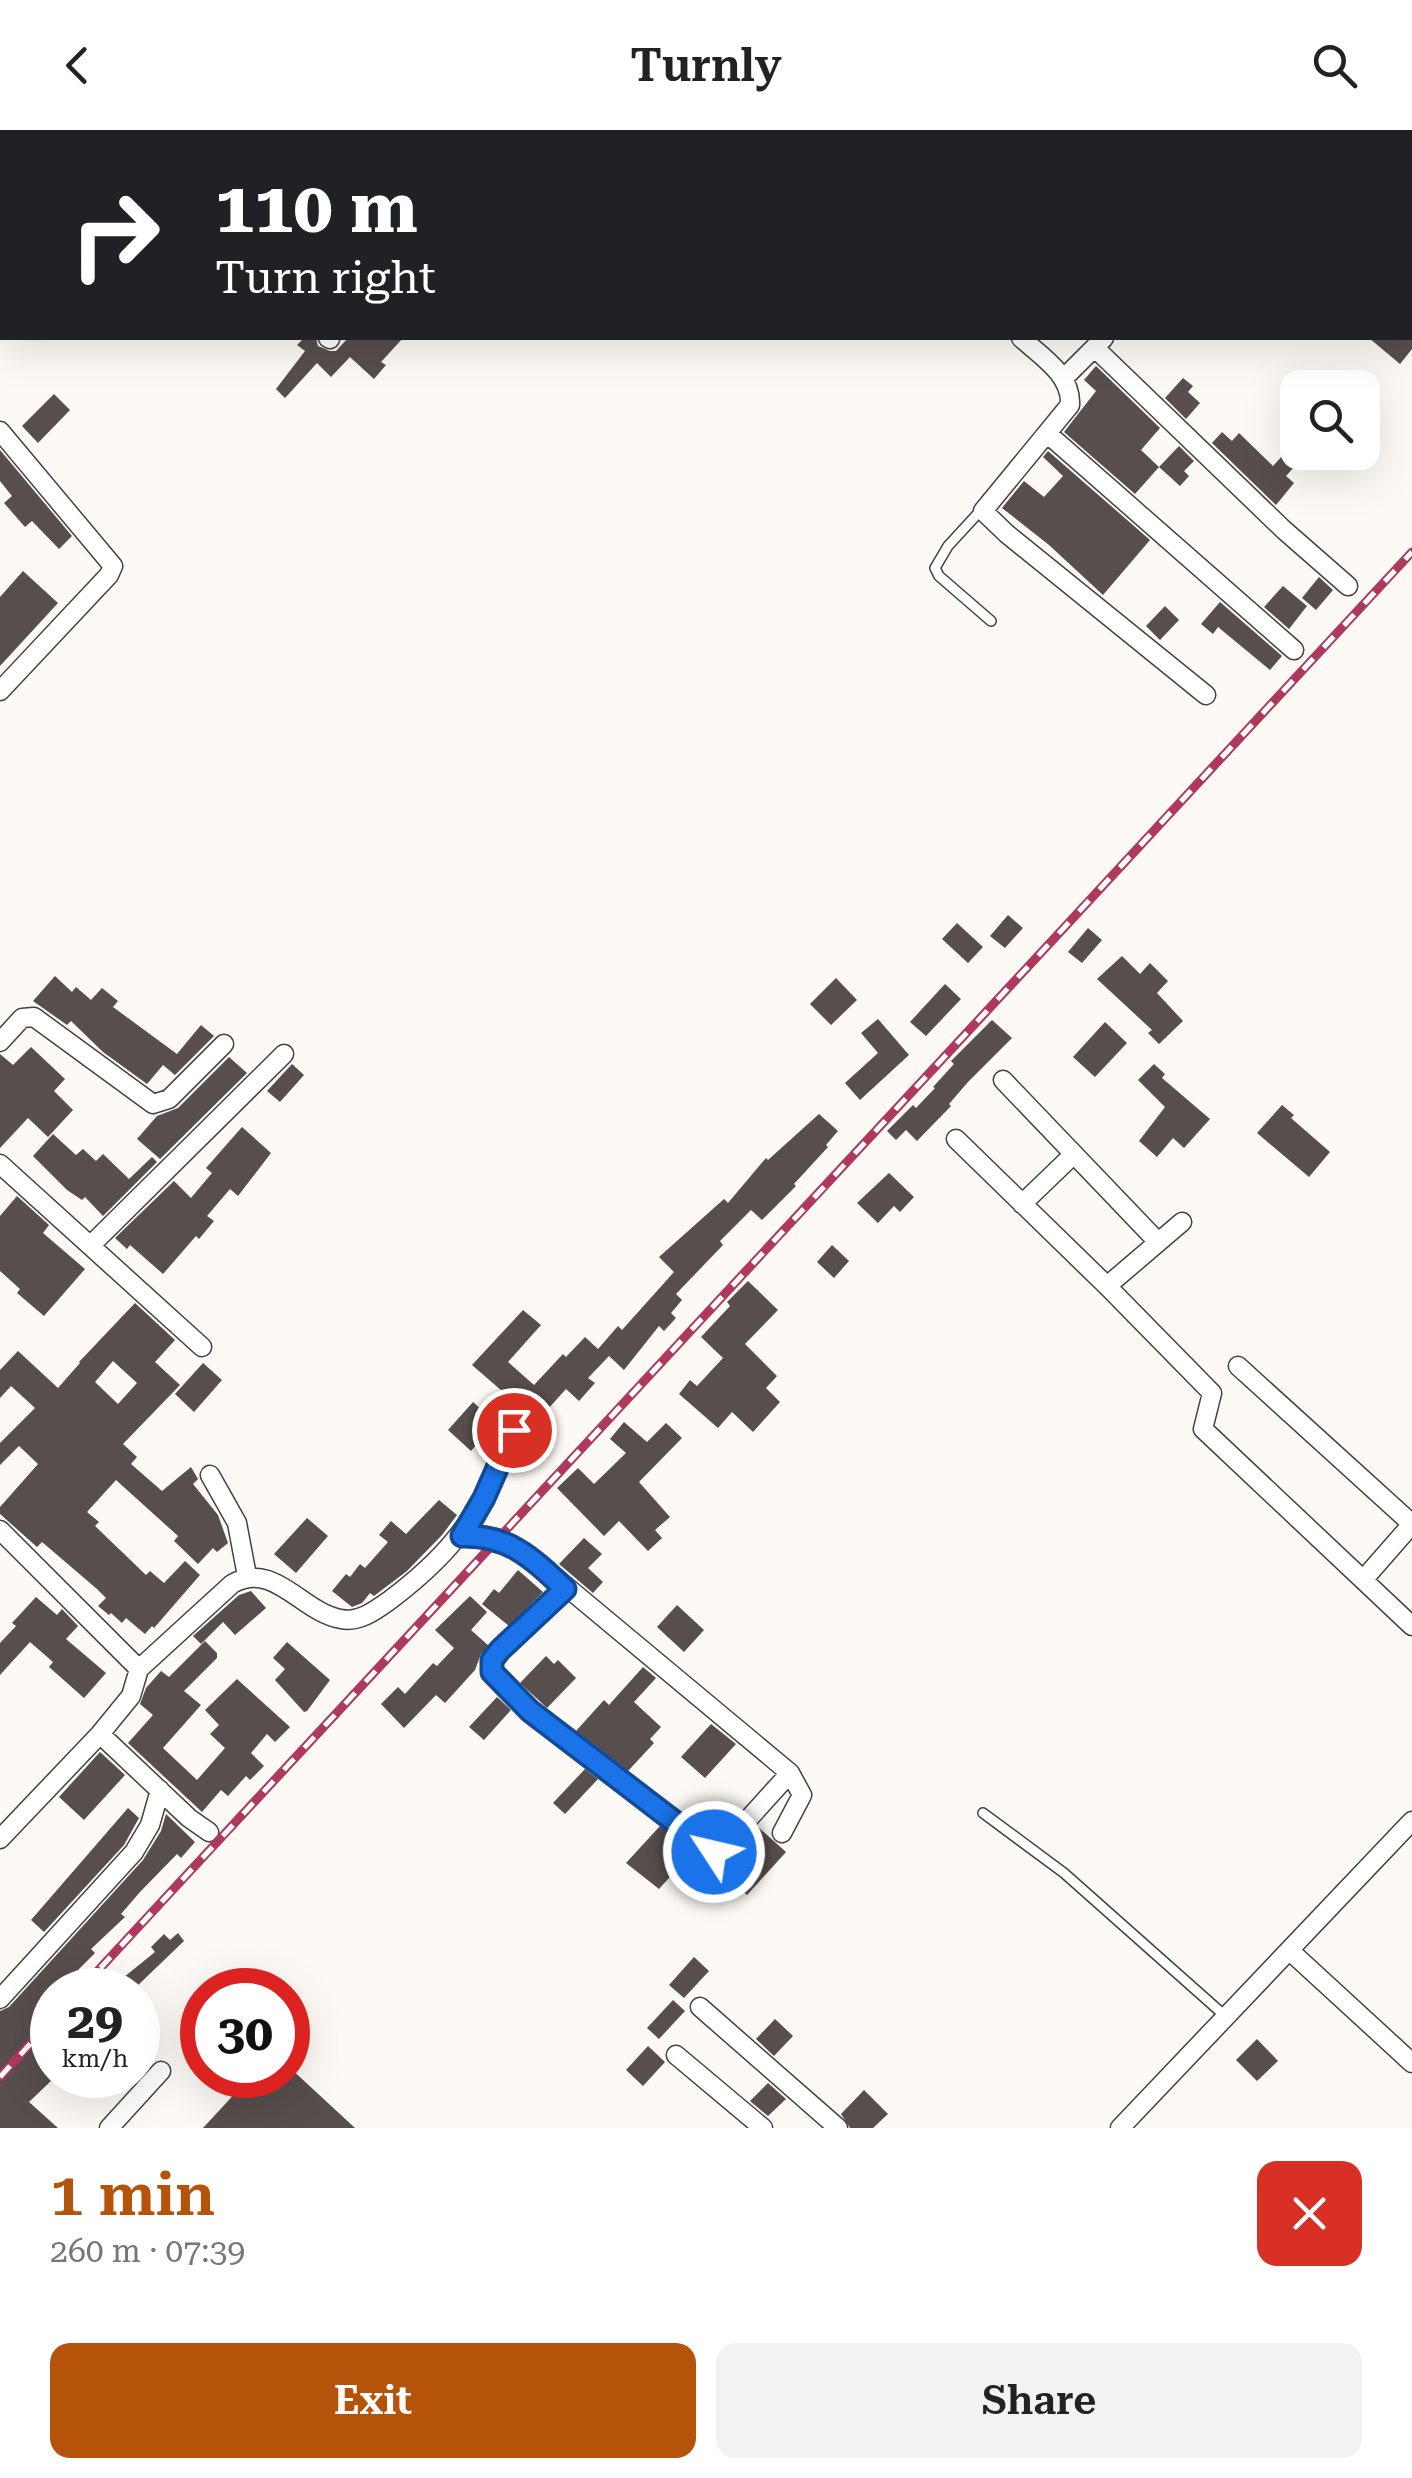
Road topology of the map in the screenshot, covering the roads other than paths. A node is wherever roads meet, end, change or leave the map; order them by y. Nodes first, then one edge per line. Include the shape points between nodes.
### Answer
1 (1023, 340) edge
2 (1100, 343) edge
3 (1064, 378) junction
4 (0, 431) edge
5 (1049, 435) junction
6 (984, 507) junction
7 (1348, 586) dead end
8 (991, 621) dead end
9 (1294, 650) dead end
10 (0, 692) edge
11 (1206, 695) dead end
12 (0, 1042) edge
13 (224, 1044) dead end
14 (284, 1054) dead end
15 (1003, 1080) dead end
16 (956, 1139) dead end
17 (1074, 1154) junction
18 (0, 1164) edge
19 (1022, 1204) junction
20 (1182, 1222) dead end
21 (1158, 1242) junction
22 (91, 1245) junction
23 (1107, 1286) junction
24 (202, 1347) dead end
25 (1238, 1366) dead end
26 (514, 1430) dead end
27 (210, 1475) dead end
28 (1412, 1524) edge
29 (0, 1531) edge
30 (462, 1536) junction
31 (246, 1576) junction
32 (1363, 1580) junction
33 (565, 1589) junction
34 (1412, 1626) edge
35 (139, 1669) junction
36 (100, 1734) junction
37 (790, 1773) junction
38 (160, 1790) junction
39 (983, 1813) dead end
40 (1412, 1821) edge
41 (209, 1832) dead end
42 (782, 1833) dead end
43 (0, 1839) edge
44 (1290, 1951) junction
45 (0, 1999) edge
46 (700, 2007) dead end
47 (1224, 2016) junction
48 (676, 2055) dead end
49 (1412, 2064) edge
50 (161, 2071) dead end
51 (109, 2128) edge
52 (763, 2128) edge
53 (838, 2128) edge
54 (1120, 2128) edge

1 - 3 street
2 - 3 street
2 - 7 street
3 - 5 street via 1070,405
4 - 10 street via 113,566
5 - 6 street
5 - 9 street
6 - 8 lane via 935,568
6 - 11 street via 988,518
12 - 13 street via 22,1018 34,1016 153,1104 169,1099
14 - 22 street
15 - 17 street
16 - 19 street
17 - 19 street
17 - 21 street
18 - 22 street
19 - 23 street
20 - 21 street
21 - 23 street
22 - 24 street
23 - 32 street via 1212,1393 1203,1428
25 - 28 street
26 - 30 street
27 - 31 street via 237,1523
28 - 32 street
29 - 35 street
30 - 31 street via 422,1576 349,1620 323,1613 264,1577
30 - 33 street via 496,1538 532,1558
31 - 35 street
32 - 34 street
33 - 37 street
33 - 37 street via 492,1660 496,1676 530,1711 714,1852
35 - 36 street via 130,1696
36 - 38 street
36 - 43 street
37 - 42 street via 802,1795
38 - 41 street
38 - 45 street via 134,1852
39 - 47 lane via 1064,1873
40 - 44 street
44 - 47 street
44 - 49 street
46 - 53 street
47 - 54 street
48 - 52 street
50 - 51 street

